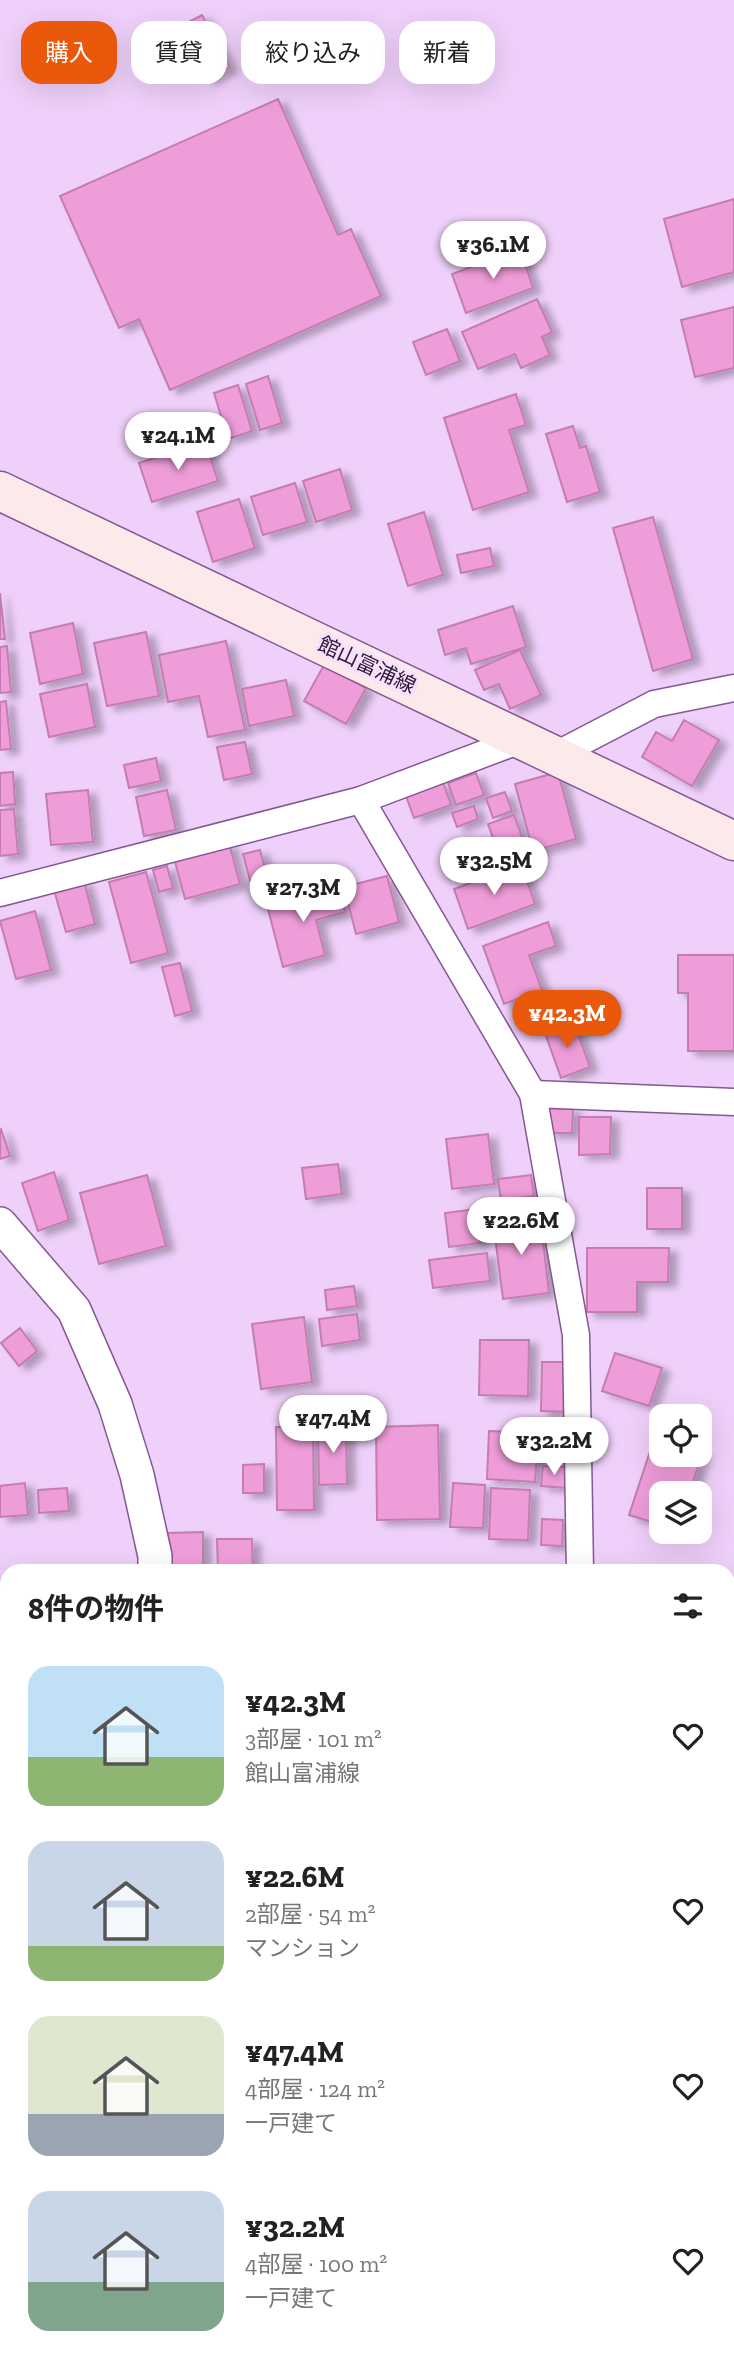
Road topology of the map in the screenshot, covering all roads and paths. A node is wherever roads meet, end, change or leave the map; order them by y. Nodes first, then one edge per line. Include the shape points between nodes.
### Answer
1 (0, 491) edge
2 (734, 688) edge
3 (539, 747) junction
4 (361, 800) junction
5 (734, 841) edge
6 (0, 893) edge
7 (533, 1094) junction
8 (734, 1102) edge
9 (0, 1224) edge
10 (155, 1564) edge
11 (580, 1564) edge

1 - 3 main road, 館山富浦線
2 - 3 street via 654,704
3 - 4 street
3 - 5 main road, 館山富浦線
4 - 6 street
4 - 7 street
7 - 8 street
7 - 11 street via 576,1335
9 - 10 street via 74,1310 114,1404 137,1475

